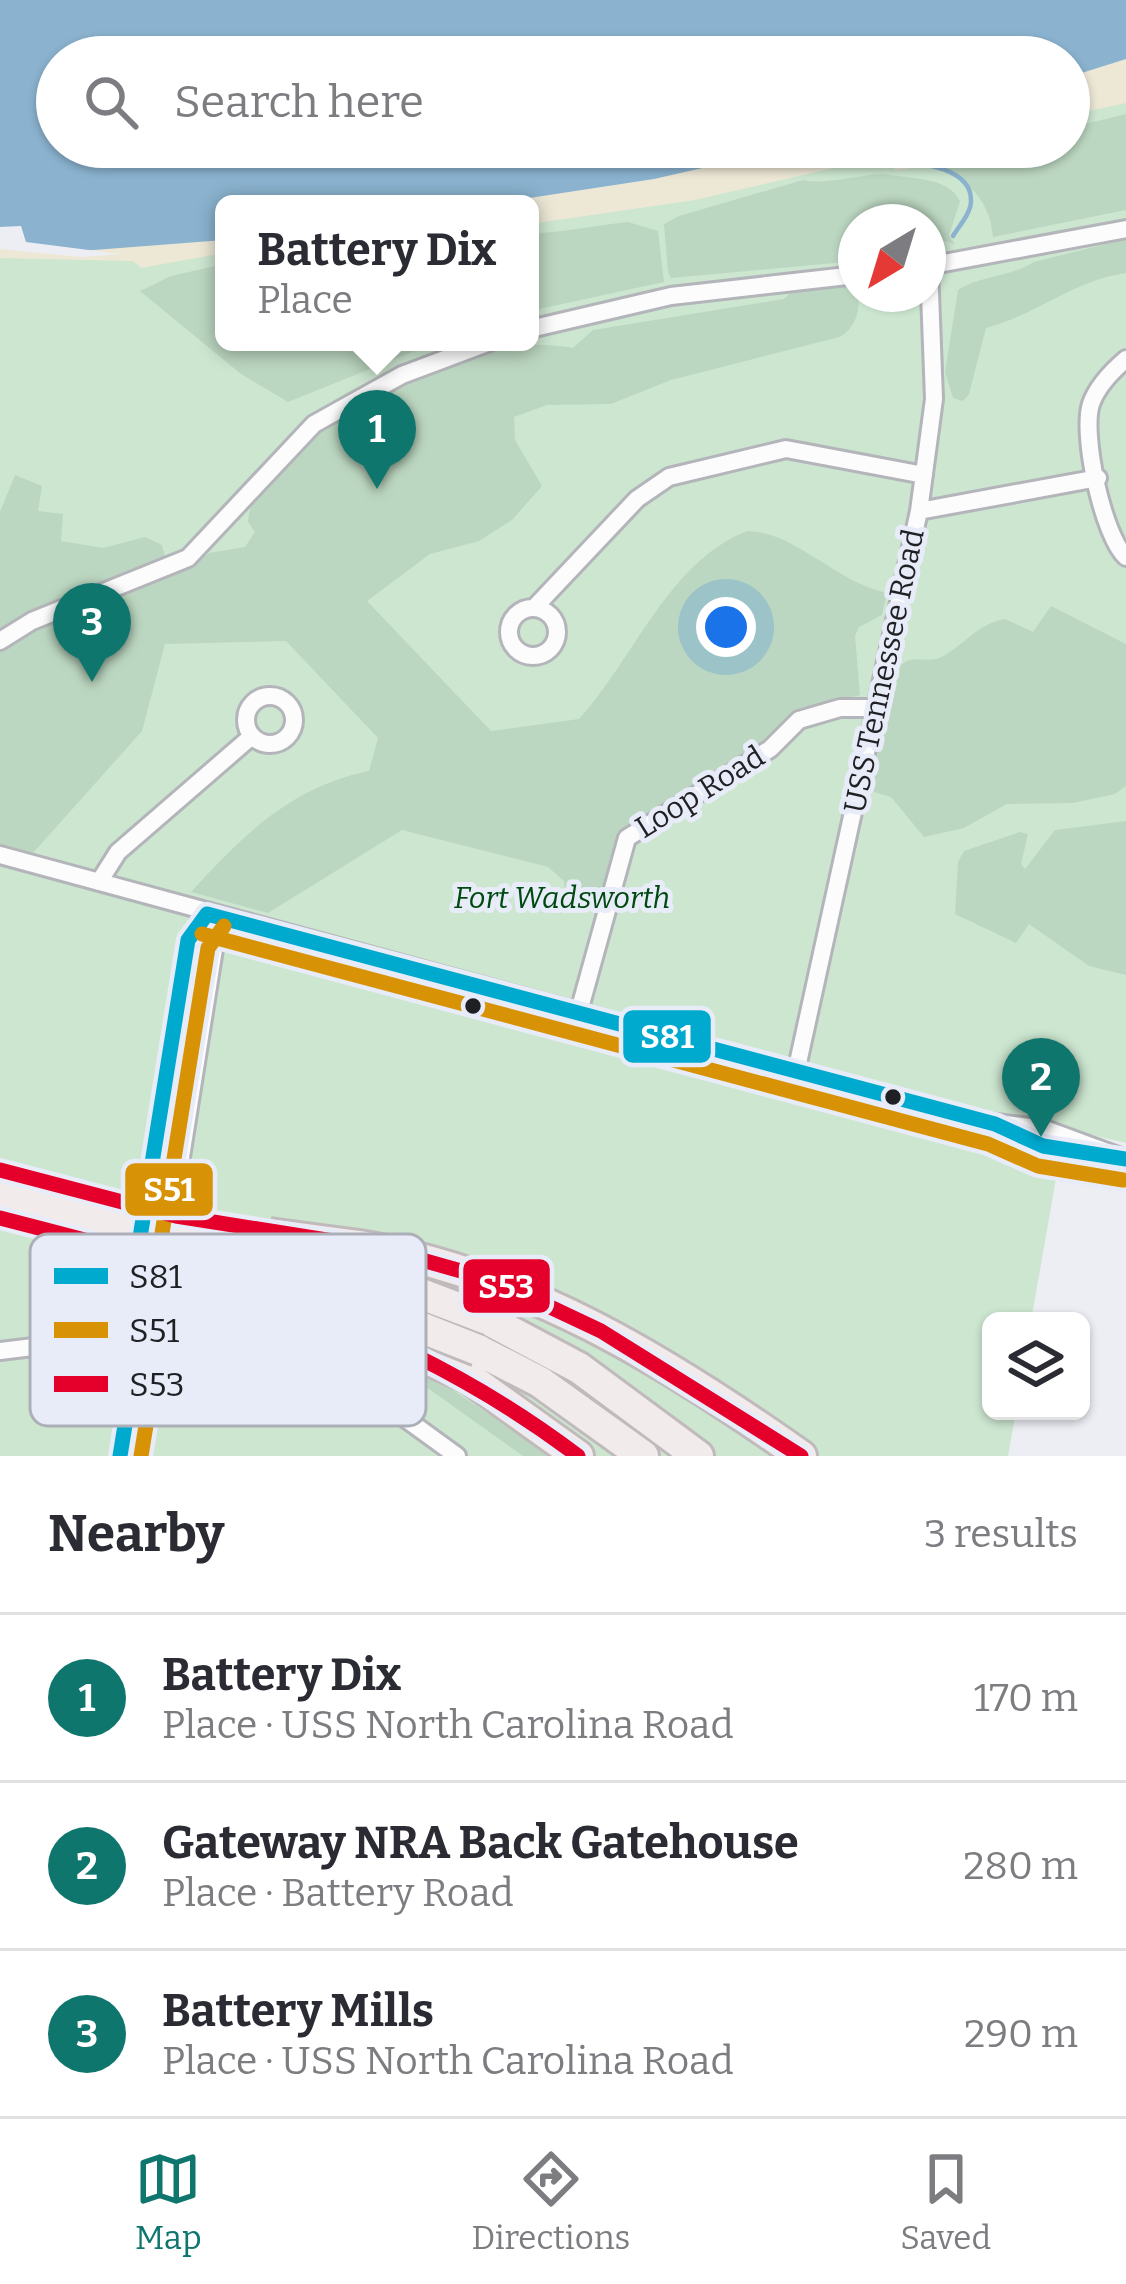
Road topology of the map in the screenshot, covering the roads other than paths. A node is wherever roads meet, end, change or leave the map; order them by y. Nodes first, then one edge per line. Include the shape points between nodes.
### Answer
1 (1126, 229) edge
2 (946, 263) edge
3 (838, 277) edge
4 (933, 312) edge
5 (539, 327) edge
6 (466, 351) edge
7 (1126, 359) edge
8 (924, 476) junction
9 (1098, 478) junction
10 (919, 511) junction
11 (1126, 557) edge
12 (534, 608) dead end
13 (0, 641) edge
14 (873, 708) junction
15 (252, 736) dead end
16 (0, 855) edge
17 (99, 882) junction
18 (207, 914) junction
19 (205, 996) junction
20 (178, 1002) junction
21 (578, 1015) junction
22 (796, 1072) junction
23 (995, 1124) junction
24 (1103, 1153) junction
25 (1126, 1159) edge
26 (0, 1180) edge
27 (0, 1195) edge
28 (113, 1201) dead end
29 (0, 1209) edge
30 (91, 1234) edge
31 (141, 1234) edge
32 (144, 1234) edge
33 (168, 1234) edge
34 (202, 1234) edge
35 (275, 1234) edge
36 (426, 1263) edge
37 (426, 1300) edge
38 (426, 1313) edge
39 (426, 1324) edge
40 (483, 1334) junction
41 (30, 1348) edge
42 (0, 1351) edge
43 (426, 1358) edge
44 (566, 1379) junction
45 (686, 1379) junction
46 (124, 1426) edge
47 (416, 1426) edge
48 (671, 1434) junction
49 (119, 1456) edge
50 (457, 1456) edge
51 (578, 1456) edge
52 (644, 1456) edge
53 (700, 1456) edge
54 (770, 1456) edge
55 (801, 1456) edge

1 - 2 street
3 - 5 street via 671,296
4 - 8 street, USS Tennessee Road
6 - 13 street via 402,375 314,424 188,558
7 - 9 street via 1091,405
8 - 10 street, USS Tennessee Road
8 - 12 street via 786,449 669,477 637,499
9 - 10 street
9 - 11 street via 1109,537
10 - 14 street, USS Tennessee Road
14 - 21 street, Loop Road via 799,720 770,749 627,838
14 - 22 street, USS Tennessee Road
15 - 17 street via 118,852
16 - 17 street
17 - 18 street
18 - 19 street via 214,949
18 - 20 street via 188,940
18 - 21 street
19 - 20 street
19 - 33 street
20 - 31 street
21 - 22 street
22 - 23 street
23 - 24 street via 1045,1129
23 - 24 street via 1043,1146
24 - 25 street
26 - 34 highway, bridge
27 - 32 highway
28 - 35 highway, bridge
29 - 30 highway, bridge
36 - 45 highway, bridge via 493,1280
37 - 40 highway, bridge
38 - 40 highway
39 - 40 highway, bridge
40 - 44 highway
40 - 48 highway via 579,1368
40 - 52 highway
41 - 42 street
43 - 51 highway via 468,1377
44 - 48 highway
44 - 52 highway
45 - 54 highway
45 - 55 highway
46 - 49 street
47 - 50 street
48 - 53 highway

